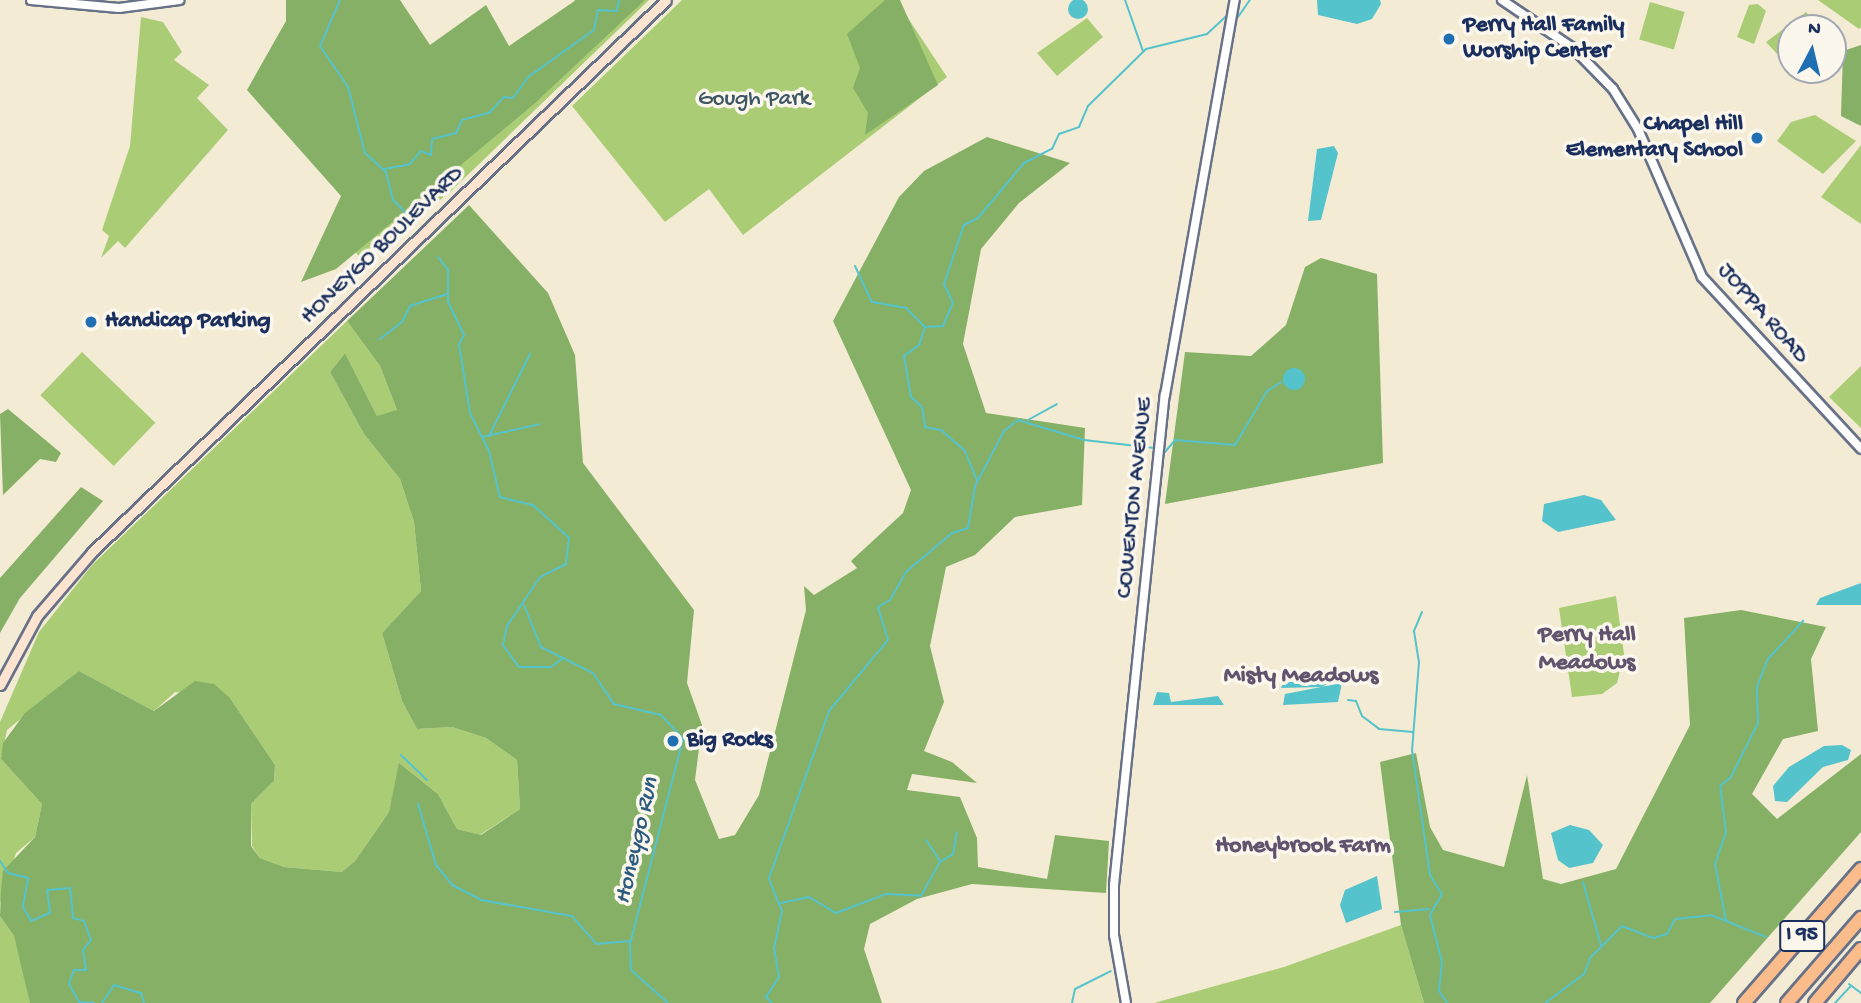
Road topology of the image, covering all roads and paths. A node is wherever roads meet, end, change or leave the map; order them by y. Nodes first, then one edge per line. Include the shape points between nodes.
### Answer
1 (31, 0) edge
2 (179, 0) edge
3 (666, 0) edge
4 (1235, 0) edge
5 (1502, 0) edge
6 (1861, 449) edge
7 (0, 685) edge
8 (1861, 869) edge
9 (1861, 918) edge
10 (1861, 949) edge
11 (1126, 1003) edge
12 (1744, 1003) edge
13 (1787, 1003) edge
14 (1815, 1003) edge

1 - 2 street via 119,8
3 - 7 main road, HONEYGO BOULEVARD via 92,552 37,616
4 - 11 street, COWENTON AVENUE via 1165,394 1114,885 1114,935
5 - 6 street, JOPPA ROAD via 1573,48 1606,80 1633,119 1687,251 1706,282
8 - 12 highway, I 95
9 - 13 highway
10 - 14 highway, I 95

